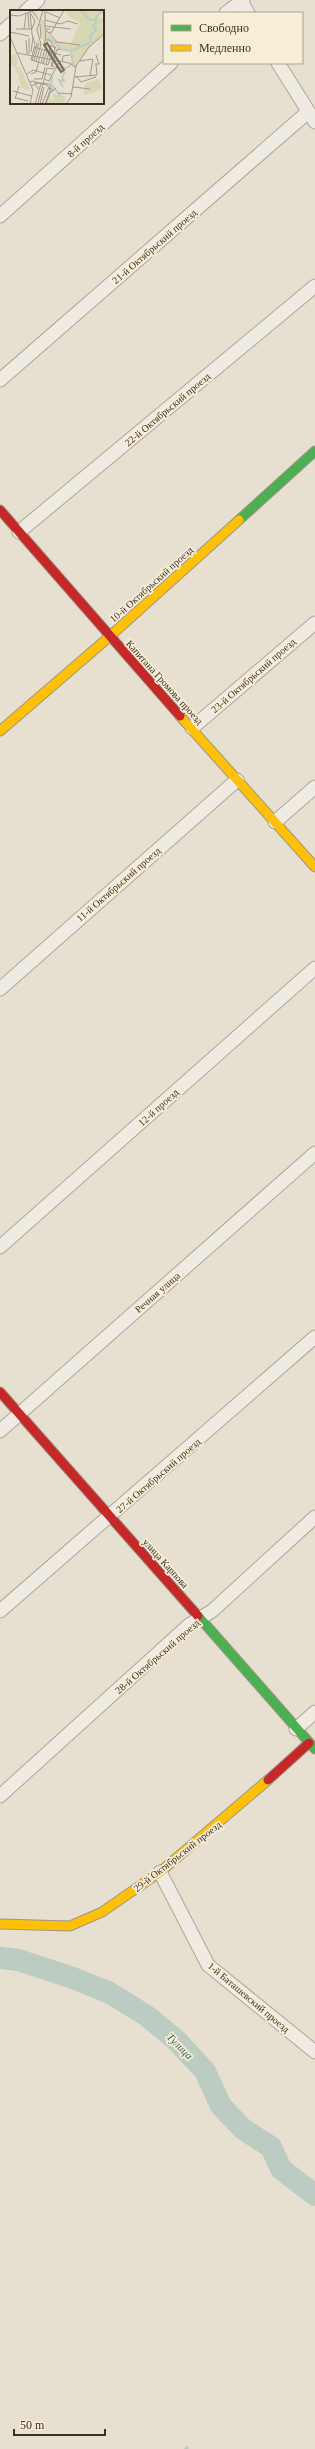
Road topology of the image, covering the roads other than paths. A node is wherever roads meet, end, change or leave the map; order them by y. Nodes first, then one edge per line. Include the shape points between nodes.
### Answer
1 (38, 0) edge
2 (241, 0) edge
3 (27, 10) edge
4 (227, 12) edge
5 (247, 12) edge
6 (10, 25) edge
7 (0, 34) edge
8 (170, 64) edge
9 (279, 64) edge
10 (312, 117) edge
11 (0, 216) edge
12 (315, 286) edge
13 (0, 380) edge
14 (315, 451) edge
15 (0, 510) edge
16 (19, 532) junction
17 (315, 623) edge
18 (109, 636) junction
19 (192, 728) junction
20 (0, 730) edge
21 (236, 780) junction
22 (315, 788) edge
23 (275, 822) junction
24 (315, 867) edge
25 (315, 968) edge
26 (0, 989) edge
27 (315, 1154) edge
28 (0, 1247) edge
29 (315, 1337) edge
30 (0, 1392) edge
31 (19, 1413) junction
32 (0, 1431) edge
33 (110, 1516) junction
34 (315, 1517) edge
35 (0, 1611) edge
36 (200, 1618) junction
37 (315, 1712) edge
38 (296, 1729) junction
39 (312, 1746) edge
40 (0, 1796) edge
41 (160, 1872) junction
42 (0, 1924) edge
43 (315, 2052) edge

1 - 3 street
2 - 4 street
2 - 5 street
6 - 7 street
8 - 11 street, 8-й проезд
9 - 10 street
10 - 13 street, 21-й Октябрьский проезд
12 - 16 street, 22-й Октябрьский проезд
14 - 18 street, 10-й Октябрьский проезд
15 - 16 street, Капитана Громова проезд
16 - 18 street, Капитана Громова проезд
17 - 19 street, 23-й Октябрьский проезд
18 - 19 street, Капитана Громова проезд
18 - 20 street, 10-й Октябрьский проезд
19 - 21 street, Капитана Громова проезд
21 - 23 street, Капитана Громова проезд
21 - 26 street, 11-й Октябрьский проезд
22 - 23 street
23 - 24 street, Капитана Громова проезд
25 - 28 street, 12-й проезд
27 - 31 street, Речная улица
29 - 33 street, 27-й Октябрьский проезд
30 - 31 street, улица Карпова
31 - 32 street, Речная улица
31 - 33 street, улица Карпова
33 - 35 street, 27-й Октябрьский проезд
33 - 36 street, улица Карпова
34 - 36 street, 28-й Октябрьский проезд via 212,1611
36 - 38 street, улица Карпова
36 - 40 street, 28-й Октябрьский проезд via 189,1625
37 - 38 street
38 - 39 street, улица Карпова
39 - 41 street, 29-й Октябрьский проезд
41 - 42 street, 29-й Октябрьский проезд via 102,1912 70,1926
41 - 43 street, 1-й Баташевский проезд via 208,1965

